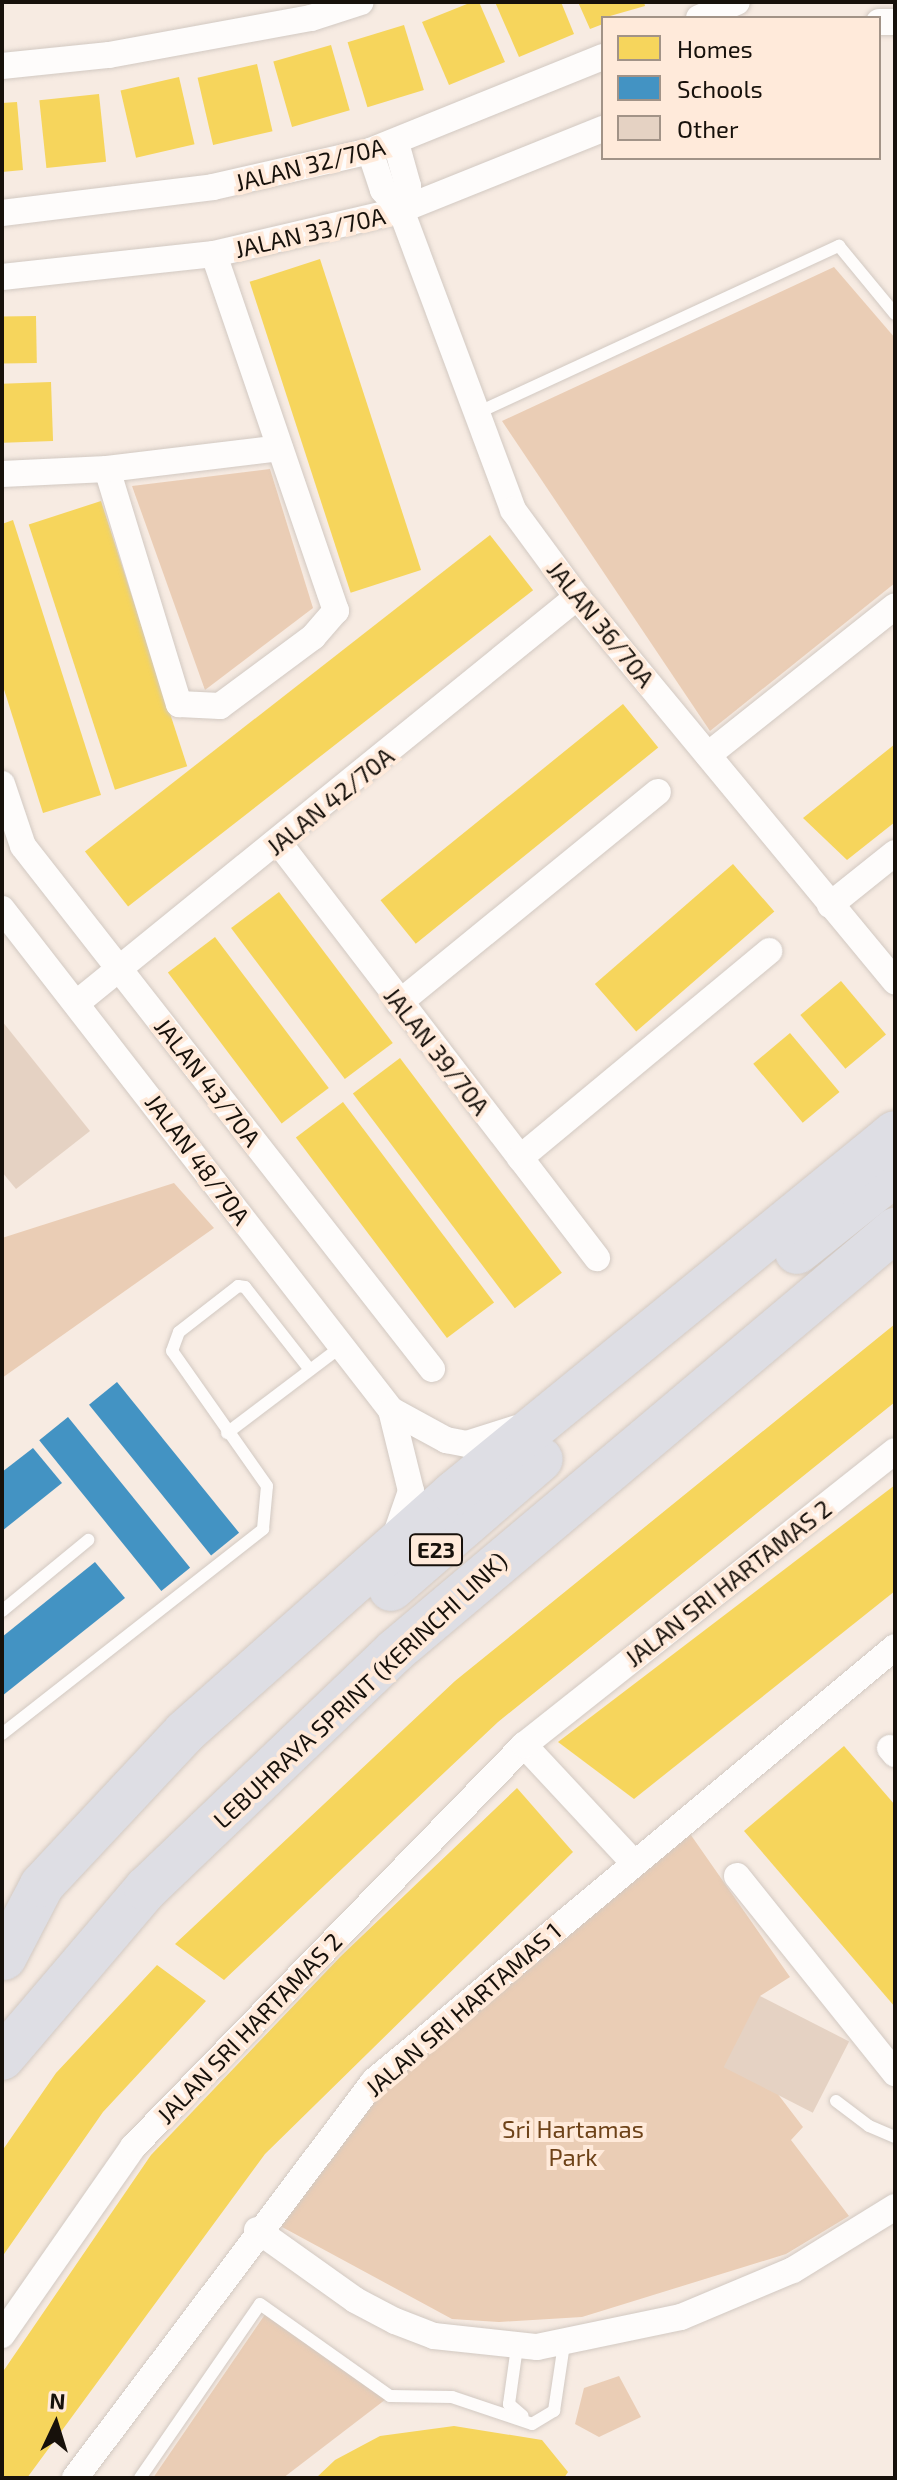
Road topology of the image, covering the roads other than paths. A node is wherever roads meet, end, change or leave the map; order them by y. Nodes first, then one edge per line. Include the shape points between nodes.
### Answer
1 (361, 2) edge
2 (737, 2) edge
3 (704, 16) edge
4 (601, 58) edge
5 (2, 66) edge
6 (601, 130) edge
7 (396, 143) junction
8 (370, 151) junction
9 (401, 210) junction
10 (2, 213) edge
11 (214, 254) junction
12 (2, 277) edge
13 (895, 314) edge
14 (477, 413) junction
15 (280, 448) junction
16 (107, 469) junction
17 (2, 474) edge
18 (577, 597) junction
19 (895, 606) edge
20 (708, 755) junction
21 (2, 784) edge
22 (658, 792) dead end
23 (279, 843) junction
24 (895, 853) edge
25 (830, 905) junction
26 (2, 909) edge
27 (769, 951) dead end
28 (120, 970) junction
29 (895, 982) edge
30 (78, 1002) junction
31 (399, 1003) junction
32 (895, 1133) edge
33 (520, 1158) junction
34 (895, 1174) edge
35 (895, 1230) edge
36 (895, 1254) edge
37 (597, 1258) dead end
38 (342, 1346) junction
39 (432, 1369) dead end
40 (310, 1370) junction
41 (558, 1407) junction
42 (391, 1410) junction
43 (227, 1433) junction
44 (895, 1451) edge
45 (545, 1523) junction
46 (88, 1540) dead end
47 (376, 1562) junction
48 (2, 1611) edge
49 (895, 1647) edge
50 (2, 1734) edge
51 (524, 1745) junction
52 (632, 1861) junction
53 (737, 1876) dead end
54 (3, 1959) edge
55 (2, 2058) edge
56 (895, 2073) edge
57 (836, 2101) dead end
58 (895, 2137) edge
59 (895, 2207) edge
60 (257, 2230) junction
61 (2, 2335) edge
62 (564, 2344) junction
63 (517, 2347) junction
64 (532, 2424) junction
65 (75, 2478) edge
66 (140, 2478) edge

1 - 5 street via 311,18 109,55
2 - 3 street
4 - 7 street, JALAN 32/70A
6 - 9 street, JALAN 33/70A
7 - 8 street, JALAN 32/70A
7 - 9 street, JALAN 36/70A via 408,186
8 - 9 street, JALAN 36/70A via 383,190
8 - 10 street, JALAN 32/70A via 213,187
9 - 11 street, JALAN 33/70A
9 - 14 street, JALAN 36/70A
11 - 12 street, JALAN 33/70A
11 - 15 street
13 - 14 lane via 839,246
14 - 18 street, JALAN 36/70A via 513,510
15 - 16 street
15 - 16 street via 336,611 313,637 220,706 179,704
16 - 17 street
18 - 20 street, JALAN 36/70A
18 - 23 street, JALAN 42/70A
19 - 20 street
20 - 25 street, JALAN 36/70A
21 - 28 street, JALAN 43/70A via 23,846
22 - 31 street
23 - 28 street, JALAN 42/70A
23 - 31 street, JALAN 39/70A
24 - 25 street
25 - 29 street, JALAN 36/70A
26 - 30 street, JALAN 48/70A
27 - 33 street
28 - 30 street, JALAN 42/70A
28 - 39 street, JALAN 43/70A
30 - 38 street, JALAN 48/70A
31 - 33 street, JALAN 39/70A
32 - 41 highway
33 - 37 street, JALAN 39/70A
34 - 54 highway, LEBUHRAYA SPRINT (KERINCHI LINK) / E23 via 602,1407 313,1656 142,1813
35 - 45 highway, LEBUHRAYA SPRINT (KERINCHI LINK) / E23
36 - 45 highway
38 - 40 lane
38 - 42 street, JALAN 48/70A
40 - 43 lane
40 - 43 lane via 245,1287 238,1286 179,1332 172,1351
41 - 42 street, JALAN 48/70A via 467,1444 446,1440
41 - 47 highway
42 - 47 street, JALAN 48/70A via 411,1491 399,1530
43 - 50 lane via 267,1486 263,1529
44 - 51 street, JALAN SRI HARTAMAS 2
45 - 55 highway, LEBUHRAYA SPRINT (KERINCHI LINK) / E23 via 395,1651 146,1889
46 - 48 lane
47 - 54 highway via 185,1732 42,1885
49 - 52 street, JALAN SRI HARTAMAS 1
51 - 52 street
51 - 61 street, JALAN SRI HARTAMAS 2 via 133,2147
52 - 60 street, JALAN SRI HARTAMAS 1 via 374,2081
53 - 56 street
57 - 58 lane via 869,2126
59 - 62 street via 793,2270 681,2317
60 - 63 street via 355,2300 395,2321 434,2336
60 - 65 street, JALAN SRI HARTAMAS 1
62 - 63 street
62 - 64 lane via 554,2411
63 - 64 lane via 509,2404
64 - 66 lane via 452,2397 390,2396 260,2304

